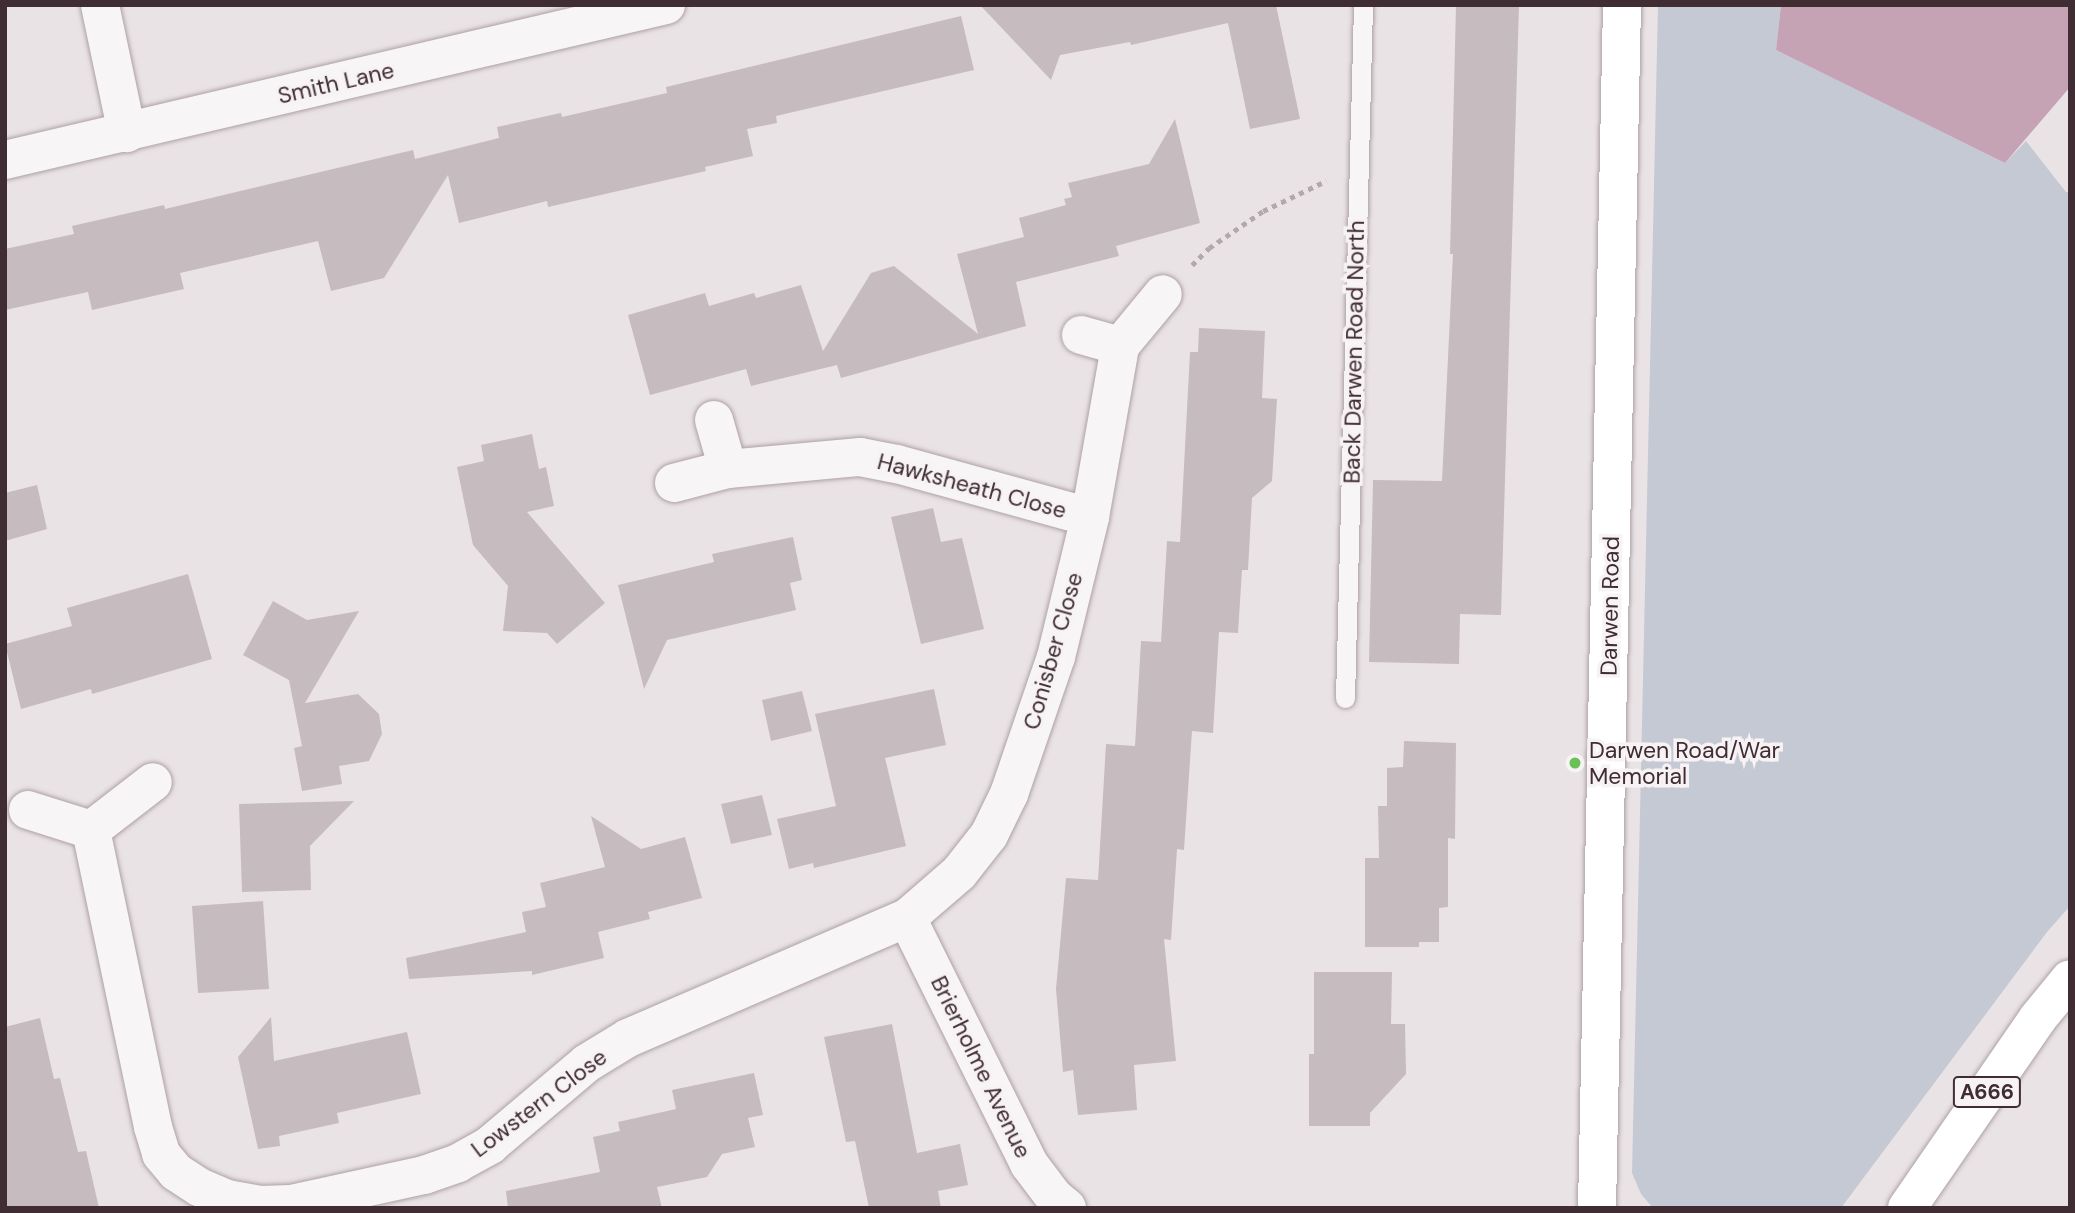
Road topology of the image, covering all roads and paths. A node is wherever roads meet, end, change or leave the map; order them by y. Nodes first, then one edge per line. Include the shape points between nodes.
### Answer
1 (100, 5) edge
2 (666, 5) edge
3 (1363, 5) edge
4 (1622, 5) edge
5 (127, 133) junction
6 (5, 160) edge
7 (1359, 165) junction
8 (1163, 293) joint
9 (1081, 335) dead end
10 (1120, 346) junction
11 (714, 420) dead end
12 (728, 469) junction
13 (674, 483) dead end
14 (1090, 517) junction
15 (1345, 698) dead end
16 (153, 782) dead end
17 (28, 810) dead end
18 (91, 830) junction
19 (907, 918) junction
20 (2070, 979) edge
21 (1067, 1208) edge
22 (1597, 1208) edge
23 (1907, 1208) edge

1 - 5 street
2 - 5 street, Smith Lane
3 - 7 lane, Back Darwen Road North
4 - 22 main road, Darwen Road
5 - 6 street, Smith Lane
7 - 8 path via 1263,211 1209,248
7 - 15 lane, Back Darwen Road North
8 - 10 street, Conisber Close
9 - 10 street
10 - 14 street, Conisber Close
11 - 12 street
12 - 13 street, Hawksheath Close
12 - 14 street, Hawksheath Close via 860,457
14 - 19 street, Conisber Close via 1056,657 1009,793 989,835 959,873
16 - 18 street
17 - 18 street
18 - 19 street, Lowstern Close via 162,1154 176,1172 199,1187 227,1199 260,1205 291,1205 458,1163 490,1145 587,1063 628,1038
19 - 21 street, Brierholme Avenue via 1029,1164
20 - 23 main road, A666

